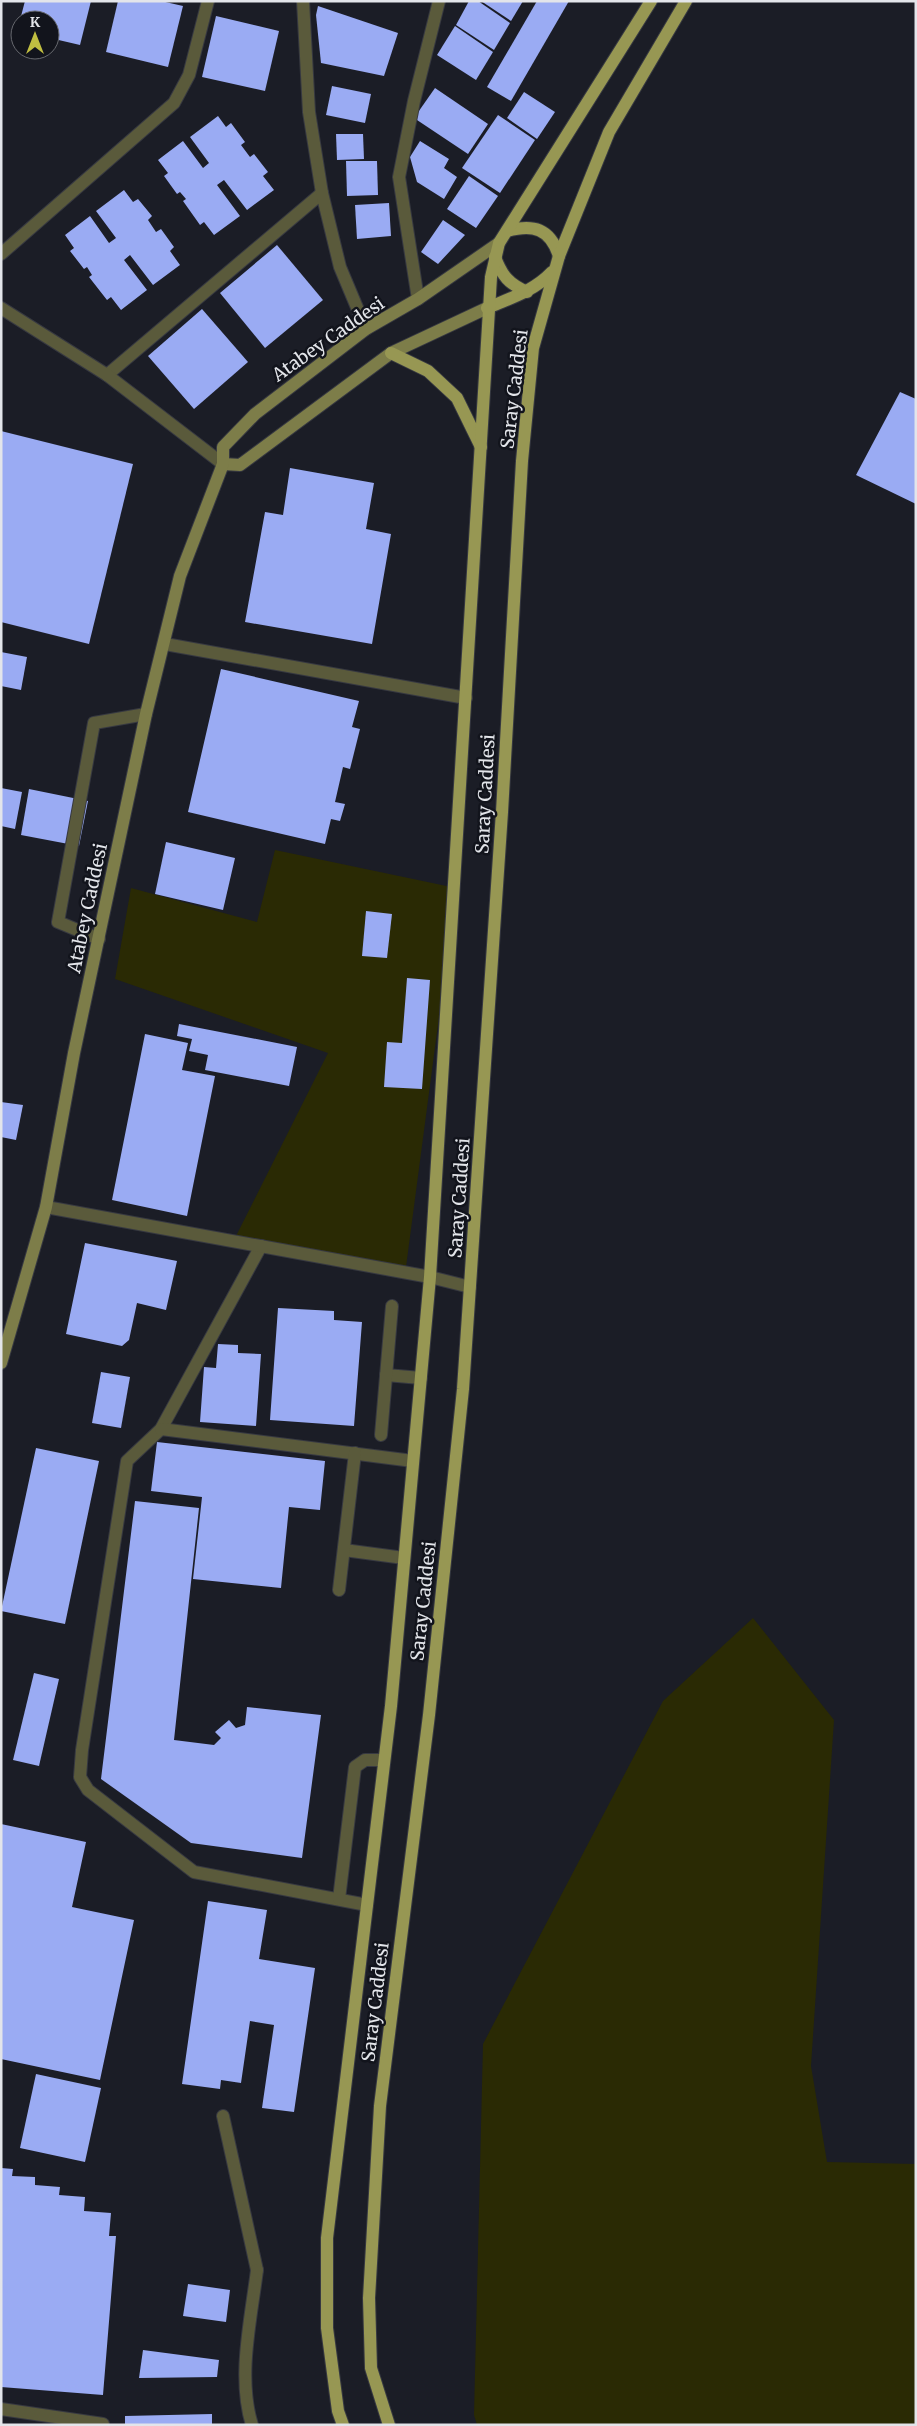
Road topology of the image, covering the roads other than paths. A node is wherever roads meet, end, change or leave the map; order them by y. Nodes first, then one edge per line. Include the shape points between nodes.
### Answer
1 (208, 1) edge
2 (303, 1) edge
3 (439, 1) edge
4 (651, 1) edge
5 (686, 1) edge
6 (322, 193) junction
7 (507, 231) junction
8 (499, 242) junction
9 (1, 254) edge
10 (559, 256) junction
11 (495, 257) junction
12 (554, 271) junction
13 (527, 292) junction
14 (418, 299) junction
15 (1, 308) edge
16 (487, 308) junction
17 (366, 329) junction
18 (391, 353) junction
19 (107, 375) junction
20 (482, 449) junction
21 (223, 464) junction
22 (165, 644) junction
23 (466, 698) junction
24 (146, 714) junction
25 (99, 939) junction
26 (46, 1207) junction
27 (261, 1246) junction
28 (430, 1277) junction
29 (470, 1287) junction
30 (392, 1306) dead end
31 (1, 1363) edge
32 (386, 1375) junction
33 (421, 1378) junction
34 (161, 1429) junction
35 (381, 1434) dead end
36 (355, 1453) junction
37 (413, 1461) junction
38 (344, 1550) junction
39 (404, 1558) junction
40 (339, 1590) dead end
41 (384, 1760) junction
42 (339, 1899) junction
43 (367, 1905) junction
44 (223, 2116) dead end
45 (1, 2409) edge
46 (103, 2424) edge
47 (252, 2425) edge
48 (343, 2425) edge
49 (389, 2425) edge

1 - 9 street via 189,75 174,103
2 - 6 street via 309,112
3 - 14 street via 399,177
4 - 7 main road
5 - 10 main road, Saray Caddesi via 609,132
6 - 17 street via 340,268
6 - 19 street
7 - 8 main road
7 - 10 main road via 523,226 541,230 554,243
8 - 11 main road
8 - 14 main road, Atabey Caddesi
10 - 12 main road, Saray Caddesi
11 - 13 main road via 501,273 512,285
11 - 16 main road, Saray Caddesi
12 - 13 main road
12 - 29 main road, Saray Caddesi via 533,348 522,461
13 - 16 main road
14 - 17 main road, Atabey Caddesi
15 - 19 street
16 - 18 main road
16 - 20 main road, Saray Caddesi
17 - 21 main road, Atabey Caddesi via 255,414 223,447
18 - 20 main road via 428,371 457,398
18 - 21 main road via 240,465
19 - 21 street
20 - 23 main road, Saray Caddesi
21 - 22 main road, Atabey Caddesi via 180,576
22 - 23 street
22 - 24 main road, Atabey Caddesi
23 - 28 main road, Saray Caddesi
24 - 25 main road, Atabey Caddesi
24 - 25 street via 94,724 58,922
25 - 26 main road, Atabey Caddesi via 74,1052
26 - 27 street
26 - 31 main road, Atabey Caddesi
27 - 28 street
27 - 34 street
28 - 29 street
28 - 33 main road, Saray Caddesi
29 - 49 main road, Saray Caddesi via 463,1389 430,1706 380,2106 369,2298 372,2368
30 - 32 street
32 - 33 street
32 - 35 street
33 - 37 main road, Saray Caddesi
34 - 36 street
34 - 42 street via 127,1462 80,1777 88,1790 194,1872
36 - 37 street
36 - 38 street
37 - 39 main road, Saray Caddesi
38 - 39 street
38 - 40 street
39 - 41 main road, Saray Caddesi
41 - 42 street via 365,1760 355,1767
41 - 43 main road, Saray Caddesi
42 - 43 street
43 - 48 main road, Saray Caddesi via 327,2238 327,2328 338,2411
44 - 47 street via 257,2270 247,2356 247,2409
45 - 46 street

